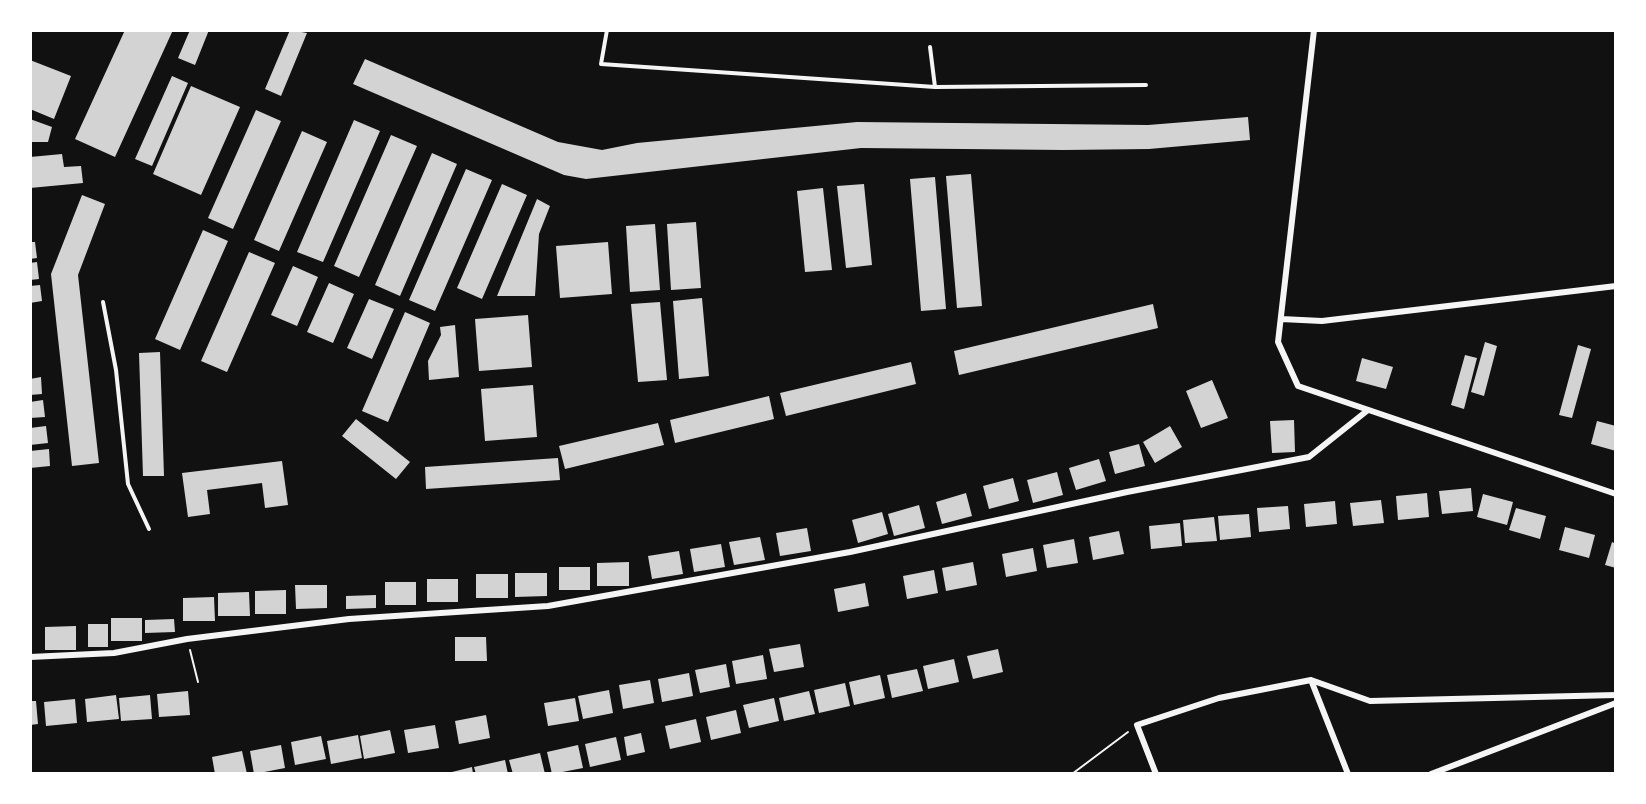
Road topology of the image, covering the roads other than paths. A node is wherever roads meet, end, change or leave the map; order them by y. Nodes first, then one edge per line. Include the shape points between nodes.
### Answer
1 (607, 30) edge
2 (1314, 30) edge
3 (930, 47) dead end
4 (1146, 85) dead end
5 (935, 87) junction
6 (1616, 286) edge
7 (103, 302) dead end
8 (1281, 319) junction
9 (1368, 410) junction
10 (1616, 494) edge
11 (149, 529) dead end
12 (30, 657) edge
13 (1311, 681) junction
14 (1616, 695) edge
15 (1616, 703) edge
16 (1156, 774) edge
17 (1348, 774) edge
18 (1431, 774) edge

1 - 5 lane via 601,64
2 - 8 street
3 - 5 lane
4 - 5 lane
6 - 8 street via 1322,321
7 - 11 lane via 116,370 128,484
8 - 9 street via 1278,342 1298,386
9 - 10 street
9 - 12 street via 1309,457 850,552 548,606 349,619 187,639 114,653
13 - 14 street via 1370,701
13 - 16 street via 1219,698 1137,725
13 - 17 street
15 - 18 street

